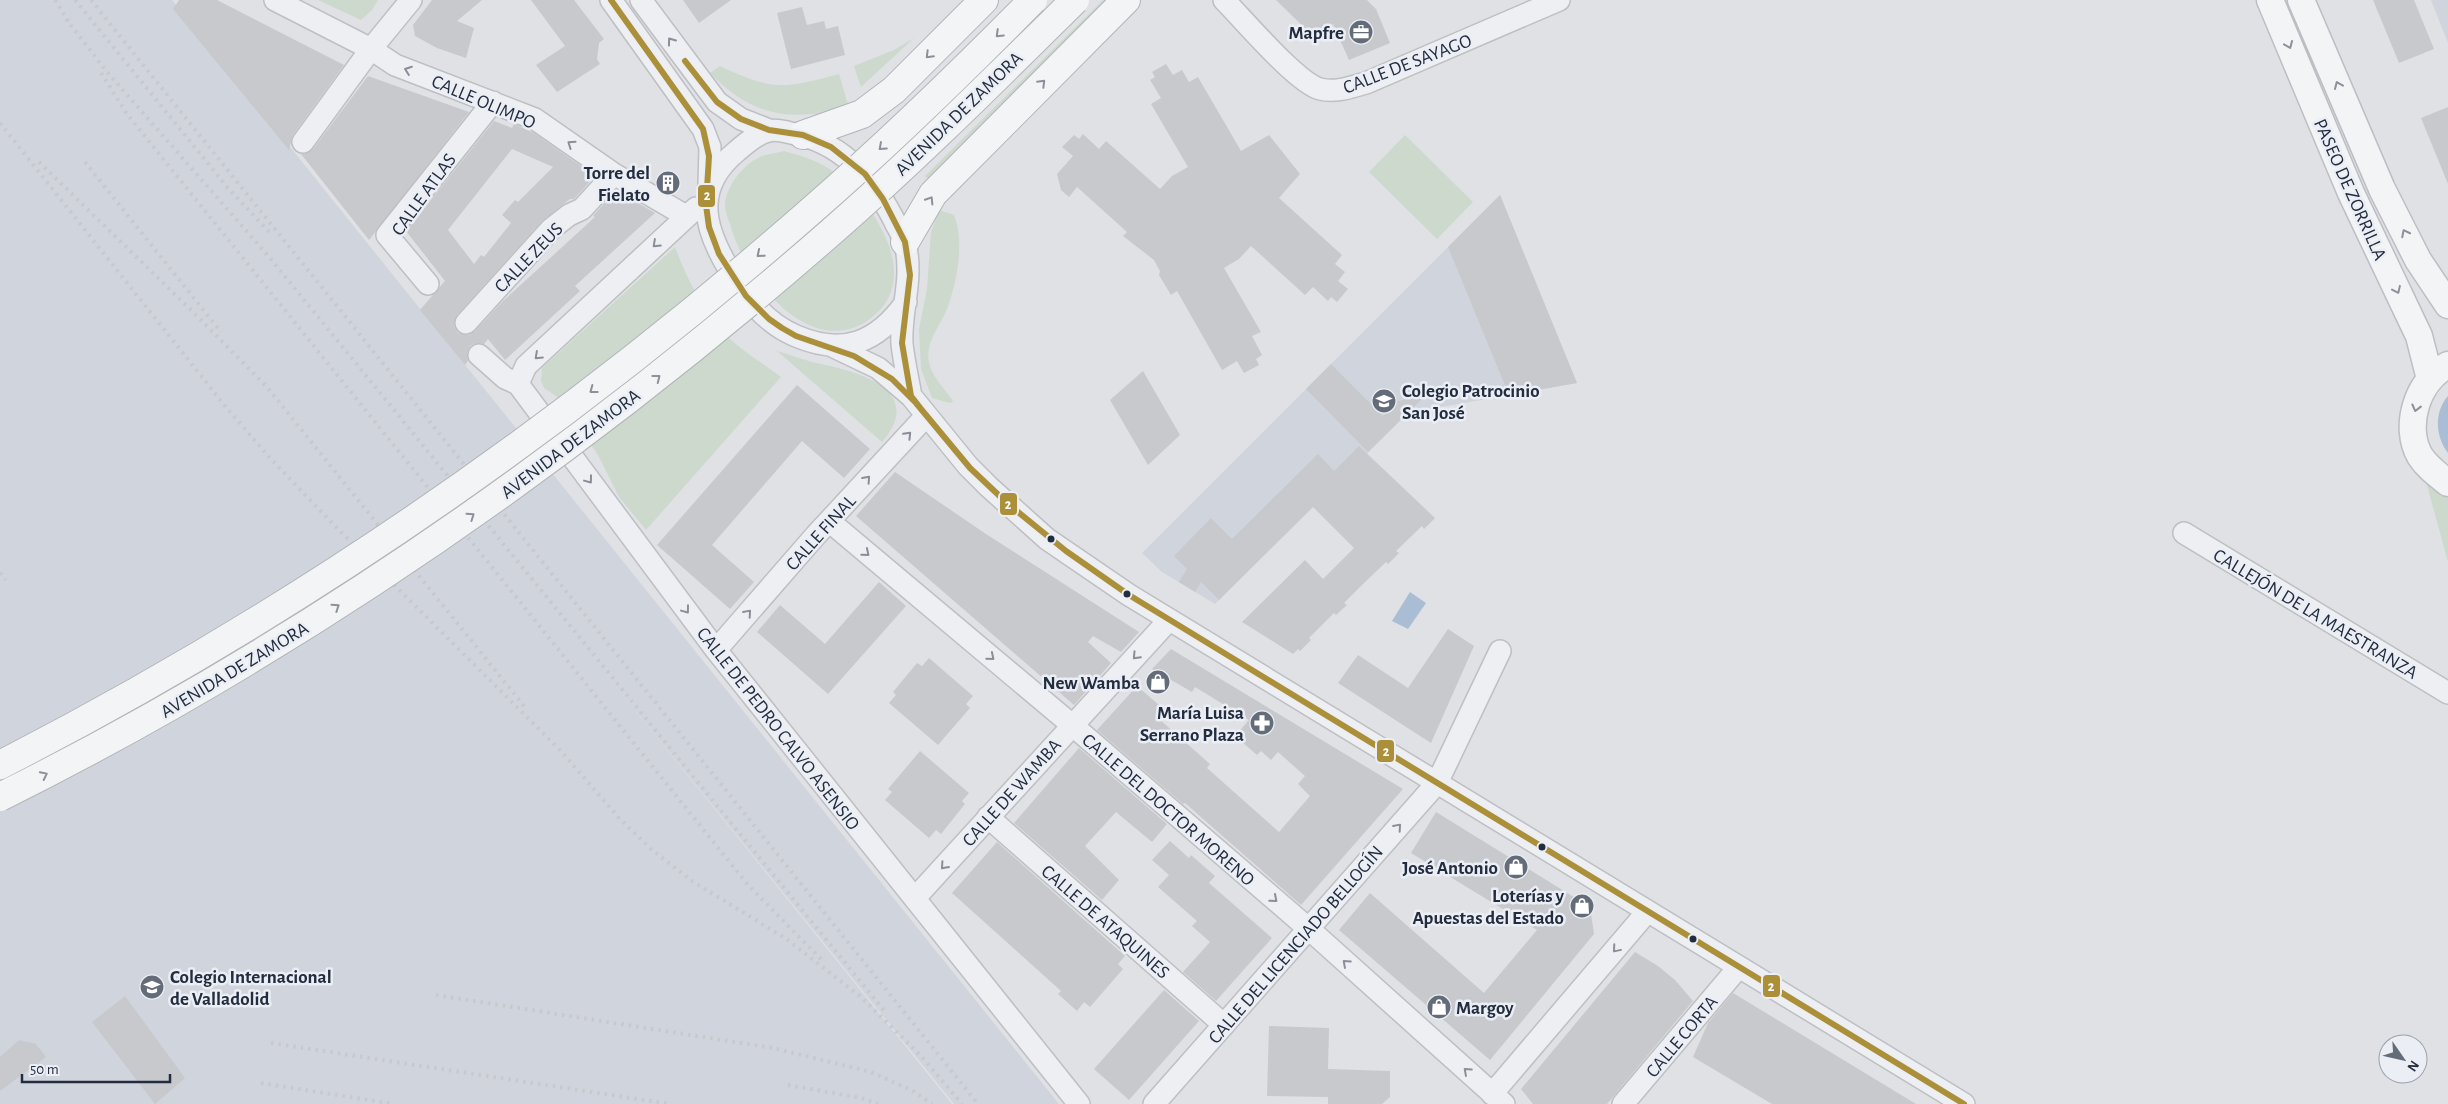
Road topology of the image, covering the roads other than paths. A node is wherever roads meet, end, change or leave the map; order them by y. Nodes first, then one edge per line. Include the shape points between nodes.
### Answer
1 (275, 0) edge
2 (410, 0) edge
3 (612, 0) edge
4 (641, 0) edge
5 (984, 0) edge
6 (1033, 0) edge
7 (1075, 0) edge
8 (1126, 0) edge
9 (1224, 0) edge
10 (1559, 0) edge
11 (2270, 0) edge
12 (2301, 0) edge
13 (371, 49) junction
14 (493, 102) junction
15 (769, 130) junction
16 (802, 135) junction
17 (304, 142) dead end
18 (614, 174) junction
19 (707, 192) junction
20 (686, 216) junction
21 (905, 242) junction
22 (428, 284) dead end
23 (906, 302) junction
24 (2448, 305) edge
25 (466, 322) dead end
26 (832, 346) junction
27 (479, 355) dead end
28 (2439, 372) edge
29 (518, 384) junction
30 (911, 396) junction
31 (926, 416) junction
32 (2448, 482) edge
33 (829, 522) junction
34 (2184, 534) dead end
35 (1170, 620) junction
36 (716, 650) junction
37 (1500, 651) dead end
38 (2448, 693) edge
39 (1072, 725) junction
40 (0, 765) edge
41 (1437, 783) junction
42 (0, 797) edge
43 (988, 817) junction
44 (915, 898) junction
45 (1647, 912) junction
46 (1309, 929) junction
47 (1738, 968) junction
48 (1224, 1025) junction
49 (1498, 1099) edge
50 (1079, 1104) edge
51 (1154, 1104) edge
52 (1622, 1104) edge
53 (1964, 1104) edge

1 - 13 street, CALLE OLIMPO
2 - 13 street
3 - 19 street via 703,128 710,147
15 -> 4 street via 742,119 717,102
5 -> 16 highway via 894,90 862,114
6 -> 40 highway, AVENIDA DE ZAMORA, bridge via 910,122 812,210 667,333 524,442 309,589 100,713
42 -> 7 highway, AVENIDA DE ZAMORA, bridge via 99,748 317,619 535,472 686,355 832,232
21 -> 8 highway via 933,194
9 - 10 street, CALLE DE SAYAGO via 1299,77 1319,89 1338,91 1366,83
11 -> 28 main road, PASEO DE ZORRILLA via 2351,192
24 -> 12 main road, PASEO DE ZORRILLA via 2418,260 2382,189
14 -> 13 street, CALLE OLIMPO via 395,65
13 - 17 street
18 -> 14 street, CALLE OLIMPO via 535,119
14 - 22 street, CALLE ATLAS via 387,236
15 - 16 street
15 - 19 street via 732,155
16 - 21 street via 831,147 865,174 883,199
18 - 20 street, CALLE OLIMPO
18 - 25 street, CALLE ZEUS via 582,209 568,215 551,229
19 - 20 street
19 - 26 street via 710,226 718,252 746,297 777,326 794,336
20 -> 29 street via 526,366
21 - 23 street via 910,276
23 - 26 street via 892,321 873,336 857,344
23 - 30 street via 902,343
26 - 30 street via 878,368
27 - 29 street, CALLE DE PEDRO CALVO ASENSIO via 505,378
28 -> 32 main road, PASEO DE ZORRILLA via 2420,394 2414,410 2414,442 2431,470
29 -> 36 street, CALLE DE PEDRO CALVO ASENSIO
30 - 31 street
33 -> 31 street, CALLE FINAL
31 - 35 street via 979,477 1047,538
36 -> 33 street, CALLE FINAL
33 -> 39 street, CALLE DEL DOCTOR MORENO
34 - 38 street, CALLEJÓN DE LA MAESTRANZA
35 -> 39 street, CALLE DE WAMBA
35 - 41 street
36 - 44 street, CALLE DE PEDRO CALVO ASENSIO
37 - 41 street, CALLE DEL LICENCIADO BELLOGÍN
39 - 43 street, CALLE DE WAMBA
39 -> 46 street, CALLE DEL DOCTOR MORENO
41 - 45 street
46 -> 41 street, CALLE DEL LICENCIADO BELLOGÍN
43 -> 44 street, CALLE DE WAMBA
43 - 48 street, CALLE DE ATAQUINES
44 - 50 street, CALLE DE PEDRO CALVO ASENSIO
45 - 47 street
45 -> 49 street
46 - 48 street, CALLE DEL LICENCIADO BELLOGÍN
49 -> 46 street, CALLE DEL DOCTOR MORENO
47 - 52 street, CALLE CORTA
47 - 53 street
48 - 51 street, CALLE DEL LICENCIADO BELLOGÍN

